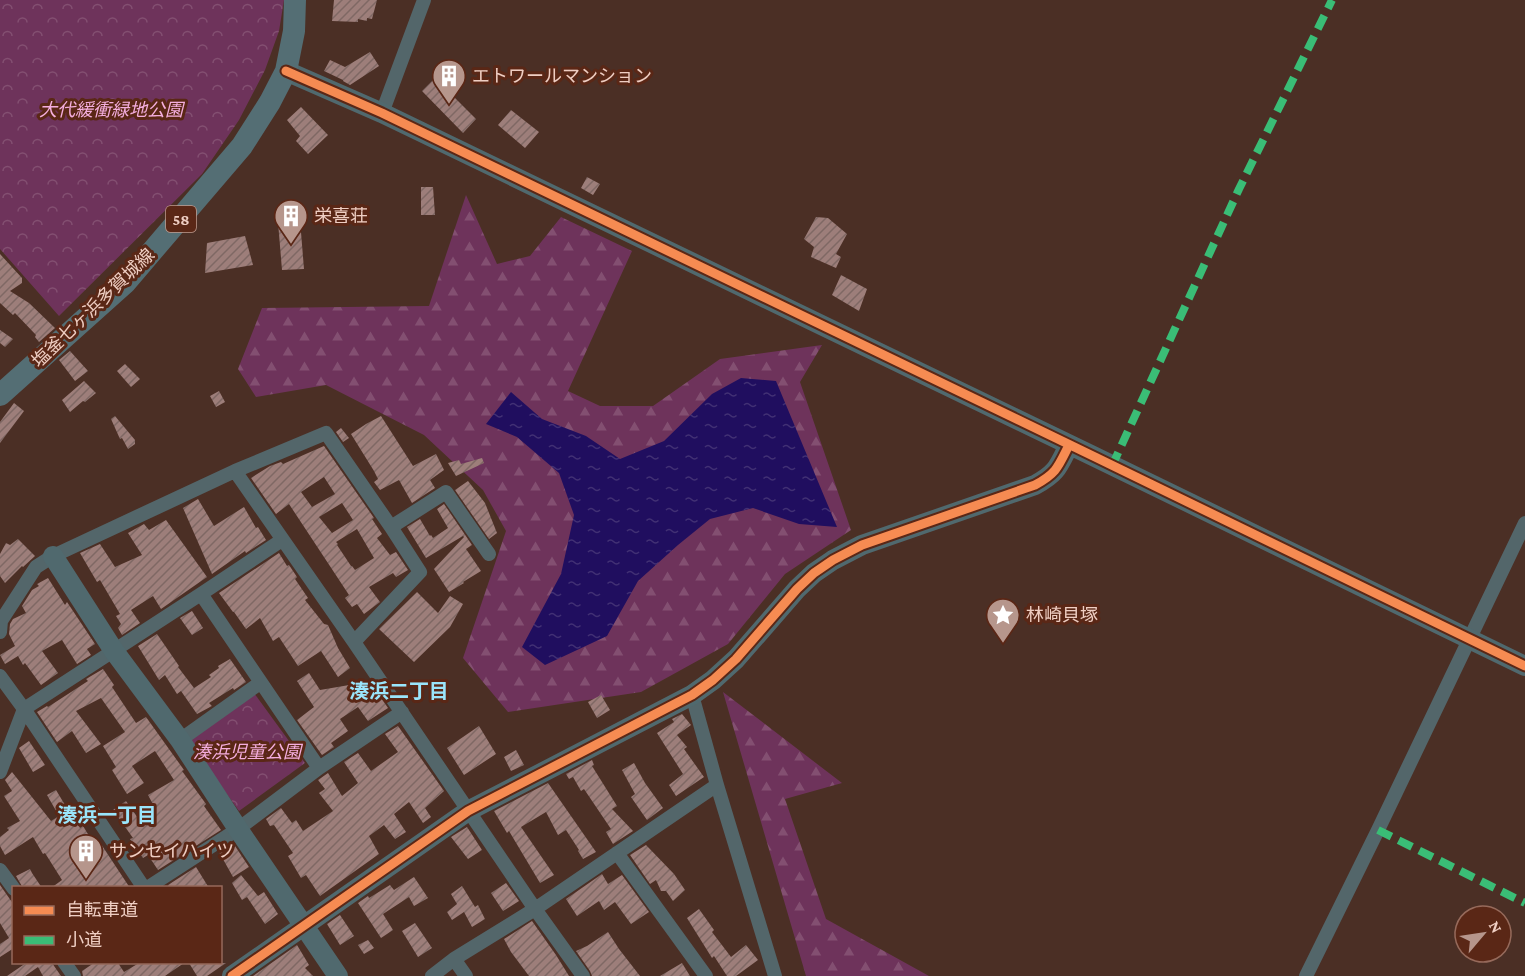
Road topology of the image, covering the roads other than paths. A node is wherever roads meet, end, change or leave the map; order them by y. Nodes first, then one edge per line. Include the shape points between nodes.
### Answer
1 (295, 0) edge
2 (424, 0) edge
3 (286, 71) junction
4 (382, 113) junction
5 (0, 395) edge
6 (1069, 445) junction
7 (235, 471) junction
8 (1525, 523) edge
9 (391, 526) junction
10 (282, 540) junction
11 (489, 554) dead end
12 (54, 556) junction
13 (201, 594) junction
14 (0, 632) edge
15 (1469, 639) junction
16 (354, 642) junction
17 (114, 651) junction
18 (1525, 666) edge
19 (0, 676) edge
20 (260, 683) junction
21 (692, 695) junction
22 (24, 709) junction
23 (402, 712) junction
24 (180, 740) junction
25 (319, 768) junction
26 (0, 772) edge
27 (717, 785) junction
28 (468, 811) junction
29 (238, 829) junction
30 (617, 853) junction
31 (0, 870) edge
32 (12, 886) edge
33 (145, 886) edge
34 (149, 886) edge
35 (535, 909) junction
36 (304, 926) junction
37 (454, 959) junction
38 (65, 964) edge
39 (74, 976) edge
40 (232, 976) edge
41 (338, 976) edge
42 (432, 976) edge
43 (466, 976) edge
44 (583, 976) edge
45 (706, 976) edge
46 (775, 976) edge
47 (1306, 976) edge

1 - 3 main road, 塩釜七ヶ浜多賀城線 / 58
2 - 4 street
3 - 4 street
3 - 5 main road, 塩釜七ヶ浜多賀城線 / 58 via 242,146 146,260
4 - 6 street
6 - 15 street
6 - 21 street via 1054,473 1035,485 862,545 833,560 797,589 736,659
7 - 9 street via 326,433
7 - 10 street
7 - 12 street
8 - 15 street
9 - 11 street via 446,492
9 - 16 street via 420,572
10 - 13 street
10 - 16 street
12 - 14 street via 36,567 1,621
12 - 17 street
13 - 17 street
13 - 20 street
15 - 18 street
15 - 47 street
16 - 23 street
17 - 22 street
17 - 24 street
19 - 22 street
20 - 24 street
20 - 25 street
21 - 27 street
21 - 28 street
22 - 26 street
22 - 33 street
23 - 25 street
23 - 28 street
24 - 29 street
25 - 29 street
27 - 30 street
27 - 46 street
28 - 35 street
28 - 36 street
29 - 34 street
29 - 36 street
30 - 35 street
30 - 45 street
31 - 32 street
35 - 37 street
35 - 44 street
36 - 40 street
36 - 41 street
37 - 42 street
37 - 43 street
38 - 39 street

